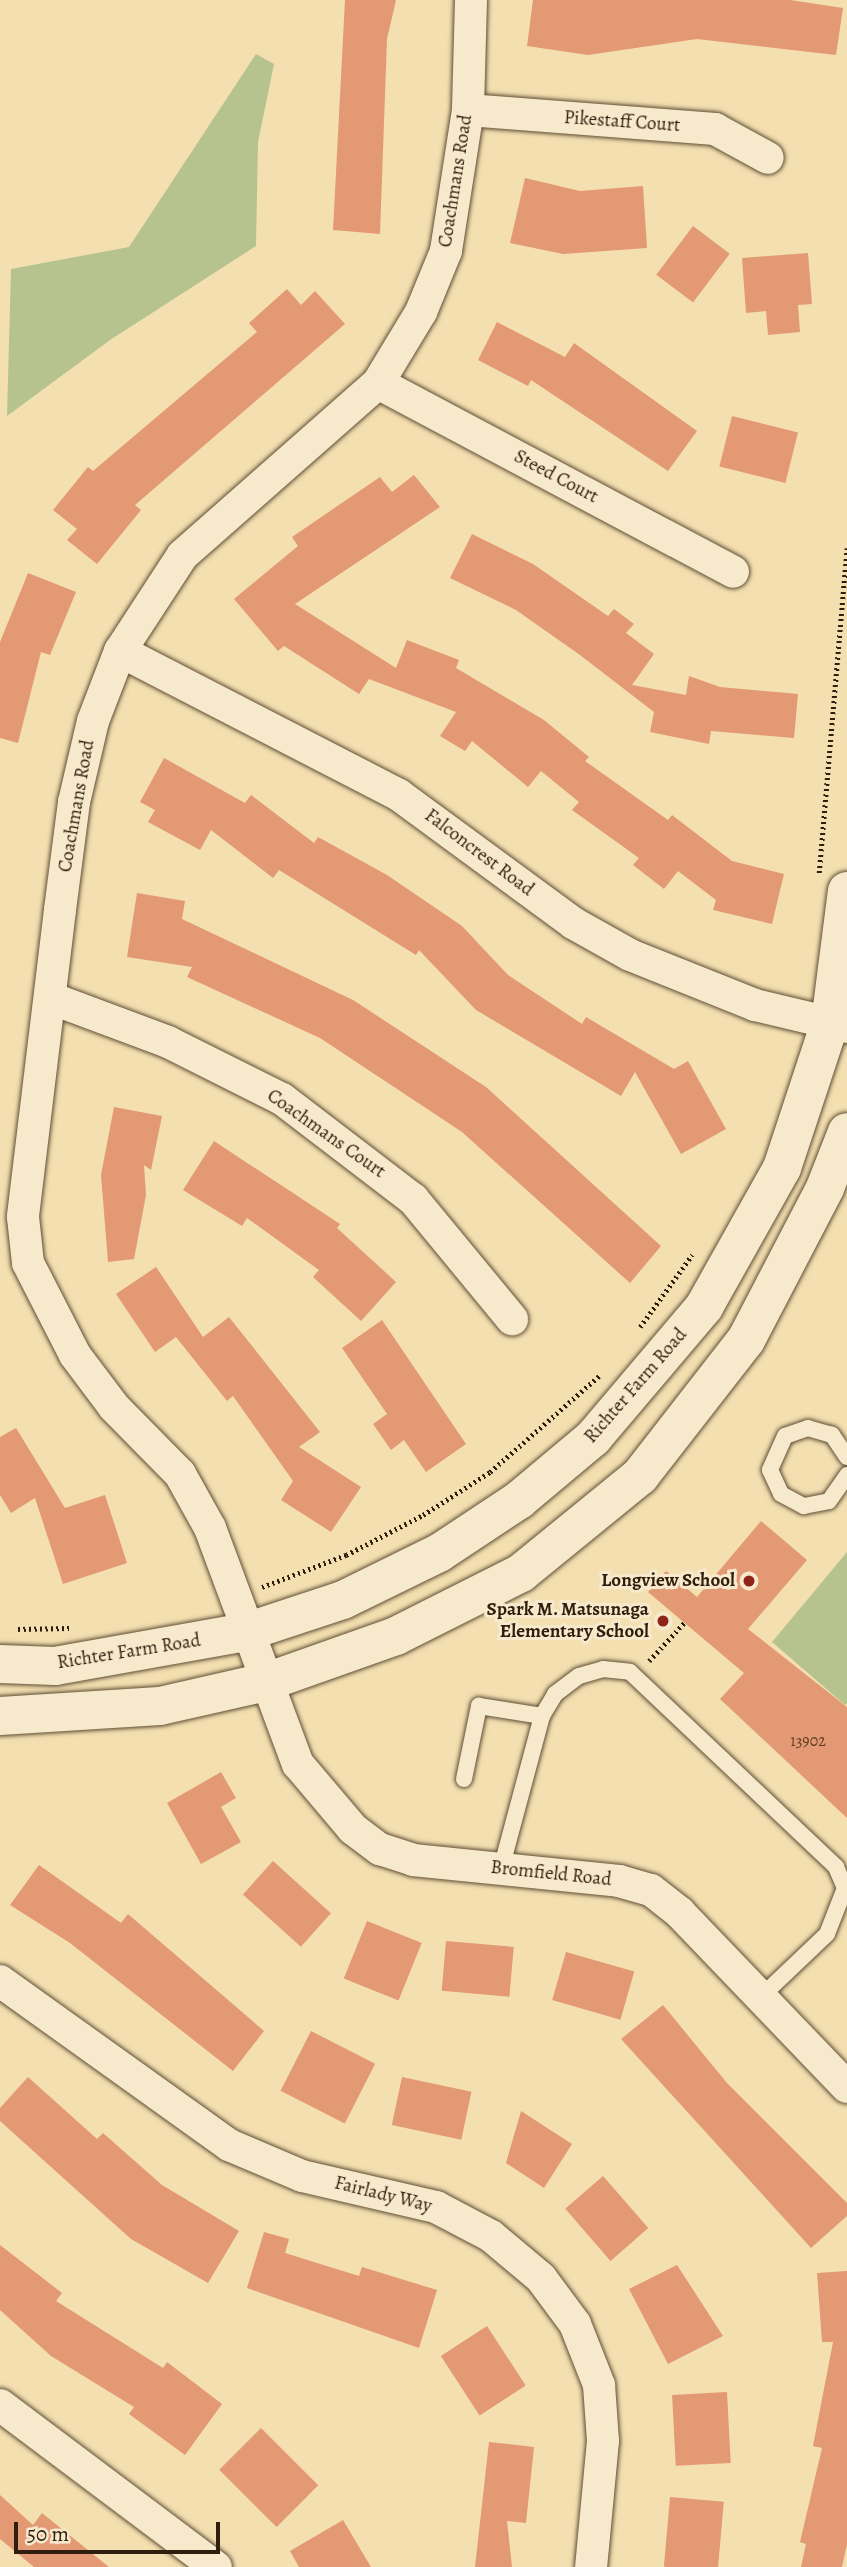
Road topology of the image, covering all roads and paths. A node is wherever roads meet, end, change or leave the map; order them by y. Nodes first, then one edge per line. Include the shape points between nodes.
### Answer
1 (471, 0) edge
2 (468, 110) junction
3 (768, 158) dead end
4 (378, 383) junction
5 (847, 548) edge
6 (733, 572) dead end
7 (120, 651) junction
8 (833, 887) edge
9 (53, 999) junction
10 (839, 1025) edge
11 (847, 1132) edge
12 (702, 1242) dead end
13 (512, 1319) dead end
14 (633, 1336) dead end
15 (608, 1367) dead end
16 (847, 1457) edge
17 (847, 1475) edge
18 (234, 1597) junction
19 (684, 1623) dead end
20 (82, 1626) dead end
21 (246, 1632) junction
22 (7, 1646) edge
23 (634, 1676) junction
24 (266, 1682) junction
25 (0, 1716) edge
26 (541, 1716) junction
27 (464, 1779) dead end
28 (501, 1869) junction
29 (0, 1981) edge
30 (762, 1996) junction
31 (847, 2087) edge
32 (0, 2404) edge
33 (216, 2567) edge
34 (591, 2567) edge

1 - 2 street, Coachmans Road
2 - 3 street, Pikestaff Court via 715,129
2 - 4 street, Coachmans Road via 446,251 421,312
4 - 6 street, Steed Court
4 - 7 street, Coachmans Road via 182,556
5 - 8 path
7 - 9 street, Coachmans Road via 93,721 74,802
7 - 10 street, Falconcrest Road via 399,795 573,923 630,956 755,1005
8 - 10 main road, Richter Farm Road
9 - 13 street, Coachmans Court via 168,1042 282,1099 413,1199
9 - 18 street, Coachmans Road via 23,1217 28,1264 75,1355 114,1407 180,1474 210,1528
10 - 21 main road, Richter Farm Road via 782,1168 704,1307 593,1438 519,1500 439,1553 343,1600
11 - 24 main road via 825,1188 746,1340 640,1476 522,1573 396,1636
12 - 14 path
15 - 18 path via 490,1472 423,1515 346,1555
16 - 17 lane via 832,1435 808,1428 785,1436 770,1470 781,1494 804,1506 829,1501
18 - 21 street, Coachmans Road
19 - 23 path
20 - 22 path
21 - 22 main road, Richter Farm Road via 55,1666
21 - 24 street, Bromfield Road
23 - 26 lane via 603,1669 579,1676
23 - 30 lane via 836,1867 845,1888 827,1934
24 - 25 main road via 160,1706
24 - 28 street, Bromfield Road via 298,1764 353,1829 380,1849 413,1860
26 - 27 lane via 479,1706
26 - 28 lane
28 - 30 street, Bromfield Road via 619,1881 651,1891
29 - 34 street, Fairlady Way via 229,2145 302,2176 436,2207 491,2236 541,2278 575,2325 599,2385 603,2441
30 - 31 street, Bromfield Road
32 - 33 street

